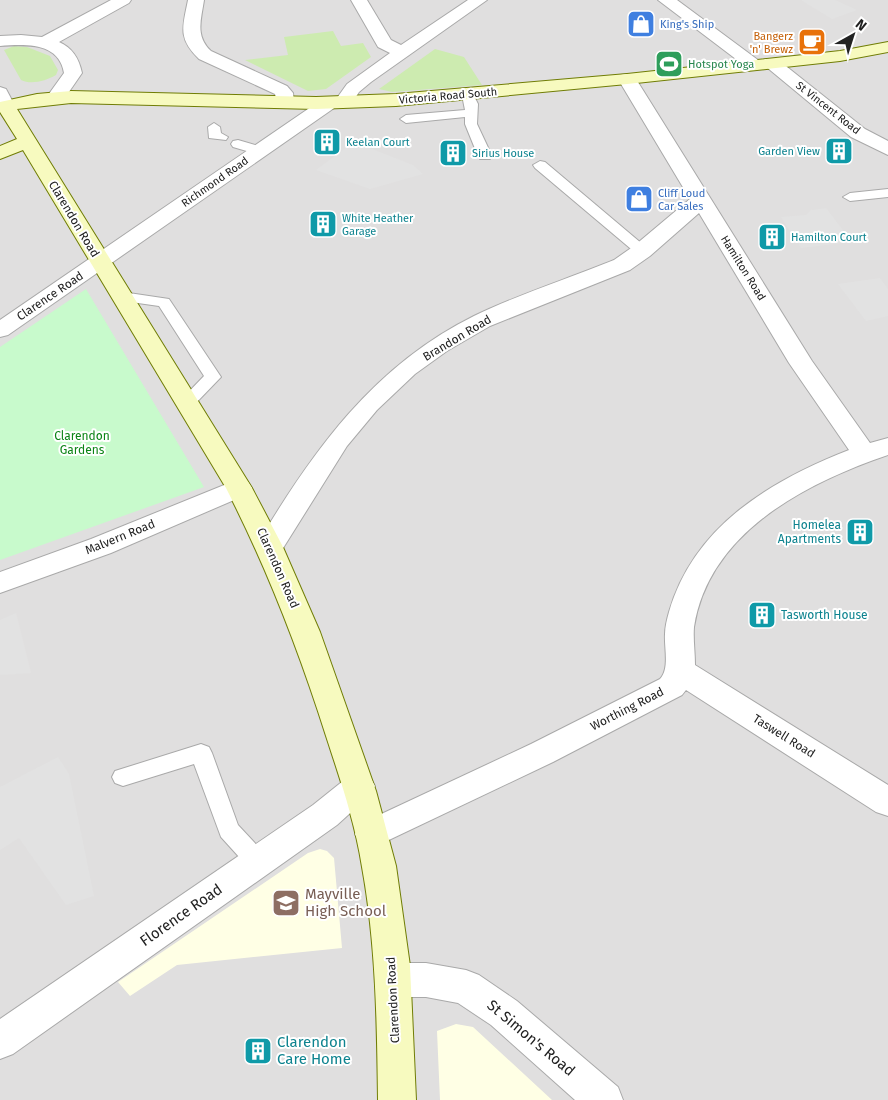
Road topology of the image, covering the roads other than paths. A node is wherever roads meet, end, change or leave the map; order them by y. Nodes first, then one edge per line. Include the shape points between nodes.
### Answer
1 (123, 0) edge
2 (196, 0) edge
3 (360, 0) edge
4 (479, 0) edge
5 (666, 0) edge
6 (0, 41) edge
7 (44, 43) junction
8 (888, 47) edge
9 (402, 53) junction
10 (763, 64) junction
11 (627, 79) junction
12 (468, 95) junction
13 (55, 98) junction
14 (3, 102) edge
15 (285, 102) junction
16 (337, 102) junction
17 (471, 113) junction
18 (406, 119) dead end
19 (27, 142) junction
20 (238, 144) dead end
21 (888, 149) edge
22 (260, 151) junction
23 (0, 153) edge
24 (485, 156) dead end
25 (540, 165) dead end
26 (888, 193) edge
27 (850, 197) dead end
28 (701, 200) junction
29 (642, 251) junction
30 (100, 262) junction
31 (0, 330) edge
32 (876, 449) edge
33 (239, 488) junction
34 (270, 546) junction
35 (0, 583) edge
36 (679, 670) junction
37 (123, 777) dead end
38 (359, 786) junction
39 (888, 802) edge
40 (372, 834) junction
41 (258, 862) junction
42 (394, 980) junction
43 (0, 1041) edge
44 (397, 1100) edge
45 (604, 1100) edge

1 - 7 street
2 - 15 street via 190,28 191,39 197,47 215,60 281,90
3 - 9 street via 384,44
4 - 9 street, Richmond Road
5 - 10 street, St Vincent Road
6 - 7 street
7 - 13 street via 66,55 73,69
8 - 10 street, Victoria Road South
9 - 16 street, Richmond Road
10 - 11 street, Victoria Road South
10 - 21 street, St Vincent Road via 858,133
11 - 12 street, Victoria Road South
11 - 28 street, Hamilton Road
12 - 16 street, Victoria Road South
12 - 17 lane
13 - 14 street, Victoria Road South
13 - 15 street, Victoria Road South
14 - 19 street, Clarendon Road
15 - 16 street, Victoria Road South
16 - 22 street, Richmond Road
17 - 18 lane
17 - 24 lane via 470,124
19 - 23 street
19 - 30 street, Clarendon Road
20 - 22 lane
22 - 30 street, Richmond Road
25 - 29 lane
26 - 27 lane
28 - 29 street, Brandon Road
28 - 32 street, Hamilton Road via 801,363
29 - 34 street, Brandon Road via 596,277 482,321 407,369 368,405 338,440
30 - 31 street, Clarence Road
30 - 33 street, Clarendon Road
32 - 36 street via 800,482 767,502 736,526 715,549 699,571 686,602 679,632
33 - 34 street, Clarendon Road
33 - 35 street, Malvern Road via 101,546
34 - 38 street, Clarendon Road via 308,634
36 - 39 street, Taswell Road
36 - 40 street, Worthing Road via 678,679 671,687
37 - 41 lane via 202,753 229,830
38 - 40 street, Clarendon Road
38 - 41 street, Florence Road via 325,815
40 - 42 street, Clarendon Road
41 - 43 street, Florence Road
42 - 44 street, Clarendon Road
42 - 45 street, St Simon's Road via 426,980 466,987 504,1012

